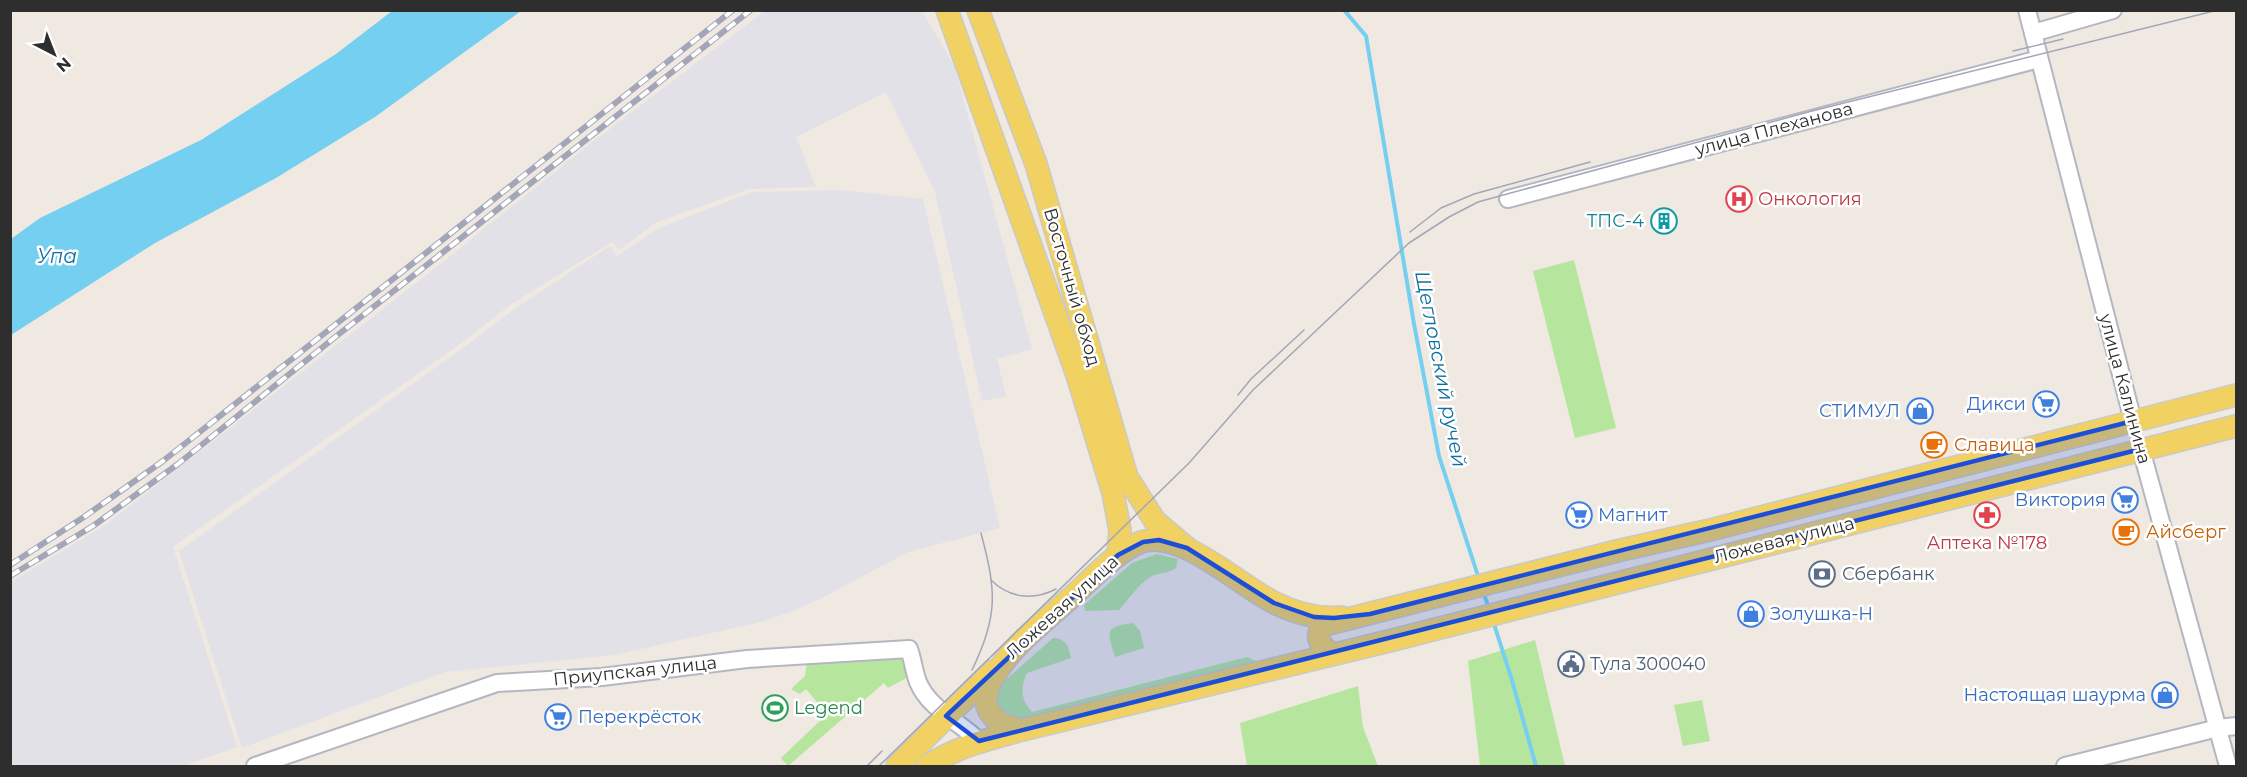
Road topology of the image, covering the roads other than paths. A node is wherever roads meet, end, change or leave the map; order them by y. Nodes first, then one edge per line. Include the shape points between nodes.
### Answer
1 (947, 10) edge
2 (978, 10) edge
3 (2027, 10) edge
4 (2113, 10) edge
5 (2033, 33) junction
6 (2039, 60) junction
7 (1508, 199) dead end
8 (2236, 395) edge
9 (2133, 421) junction
10 (2236, 426) edge
11 (2141, 449) junction
12 (1187, 548) junction
13 (1118, 555) junction
14 (1538, 572) junction
15 (1543, 602) junction
16 (1370, 614) junction
17 (1332, 654) junction
18 (1002, 662) junction
19 (946, 716) junction
20 (2236, 726) edge
21 (2218, 728) junction
22 (1022, 730) junction
23 (980, 741) junction
24 (255, 766) edge
25 (897, 766) edge
26 (927, 766) edge
27 (2065, 766) edge
28 (2228, 766) edge

1 - 13 main road, Восточный обход via 1077,375 1113,493 1120,530
2 - 12 main road, Восточный обход via 1036,164 1127,477 1155,521
3 - 5 street, улица Калинина
4 - 5 street
5 - 6 street, улица Калинина
6 - 7 street, улица Плеханова
6 - 9 street, улица Калинина
8 - 9 main road, Ложевая улица
9 - 11 main road, улица Калинина
9 - 14 main road, Ложевая улица
10 - 11 main road, Ложевая улица
11 - 15 main road, Ложевая улица
11 - 21 street, улица Калинина
12 - 13 main road, Ложевая улица via 1159,540 1143,542
12 - 16 main road, Ложевая улица via 1274,603 1298,613 1334,618
13 - 18 main road, Ложевая улица
14 - 15 main road via 1551,586
14 - 16 main road, Ложевая улица
15 - 17 main road, Ложевая улица
16 - 17 main road, Ложевая улица via 1324,625 1319,630 1322,647
17 - 22 main road, Ложевая улица
18 - 19 main road
18 - 22 main road, Ложевая улица via 987,688 986,702 997,721
19 - 23 street, Приупская улица
19 - 24 street, Приупская улица via 918,682 909,649 747,658 602,677 497,683
19 - 25 main road
20 - 21 street
21 - 27 street
21 - 28 street, улица Калинина
22 - 23 main road
23 - 26 main road

